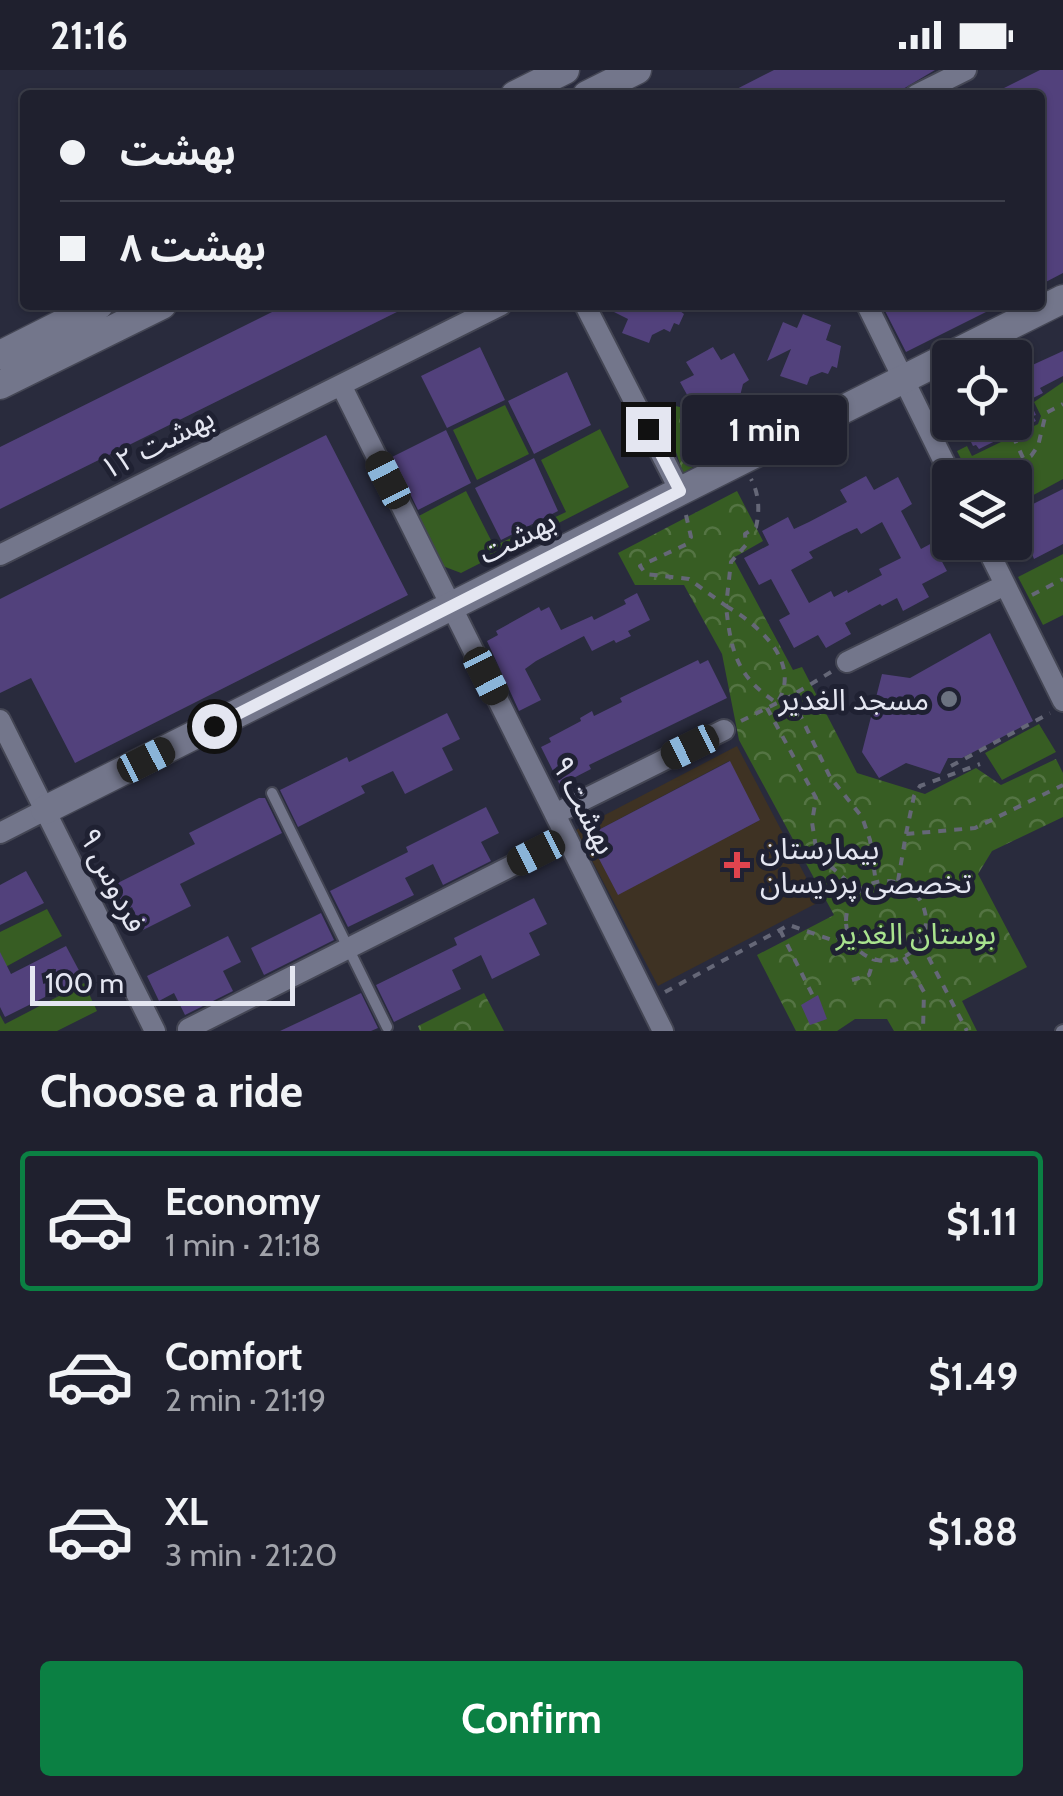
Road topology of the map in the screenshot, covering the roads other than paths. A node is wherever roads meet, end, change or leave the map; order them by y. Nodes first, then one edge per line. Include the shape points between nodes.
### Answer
1 (565, 70) edge
2 (637, 70) edge
3 (966, 70) edge
4 (525, 90) edge
5 (596, 90) edge
6 (926, 90) edge
7 (89, 310) edge
8 (152, 310) edge
9 (491, 310) edge
10 (588, 310) edge
11 (869, 310) edge
12 (1039, 310) edge
13 (0, 355) edge
14 (903, 379) junction
15 (0, 385) edge
16 (340, 385) junction
17 (943, 460) edge
18 (680, 491) junction
19 (0, 555) edge
20 (993, 560) edge
21 (1005, 585) junction
22 (451, 606) junction
23 (847, 662) road end
24 (1063, 704) edge
25 (0, 720) edge
26 (724, 730) road end
27 (272, 792) dead end
28 (45, 810) junction
29 (554, 814) junction
30 (0, 833) edge
31 (566, 838) junction
32 (350, 947) junction
33 (387, 1028) dead end
34 (188, 1029) edge
35 (155, 1031) edge
36 (663, 1031) edge

1 - 4 street
2 - 5 street
3 - 6 street
7 - 13 street
8 - 15 street
9 - 16 street, بهشت ۱۲
10 - 18 street
11 - 14 street
12 - 14 street, بهشت
14 - 17 street
14 - 18 street, بهشت
16 - 19 street, بهشت ۱۲
16 - 22 street, بهشت ۹
18 - 22 street, بهشت
20 - 21 street
21 - 23 street
21 - 24 street
22 - 28 street, بهشت
22 - 29 street, بهشت ۹
25 - 28 street, فردوس ۹
26 - 29 street
27 - 32 lane
28 - 30 street, بهشت
28 - 35 street, فردوس ۹
29 - 31 street, بهشت ۹
31 - 32 street
31 - 36 street, بهشت ۹
32 - 33 lane
32 - 34 street

